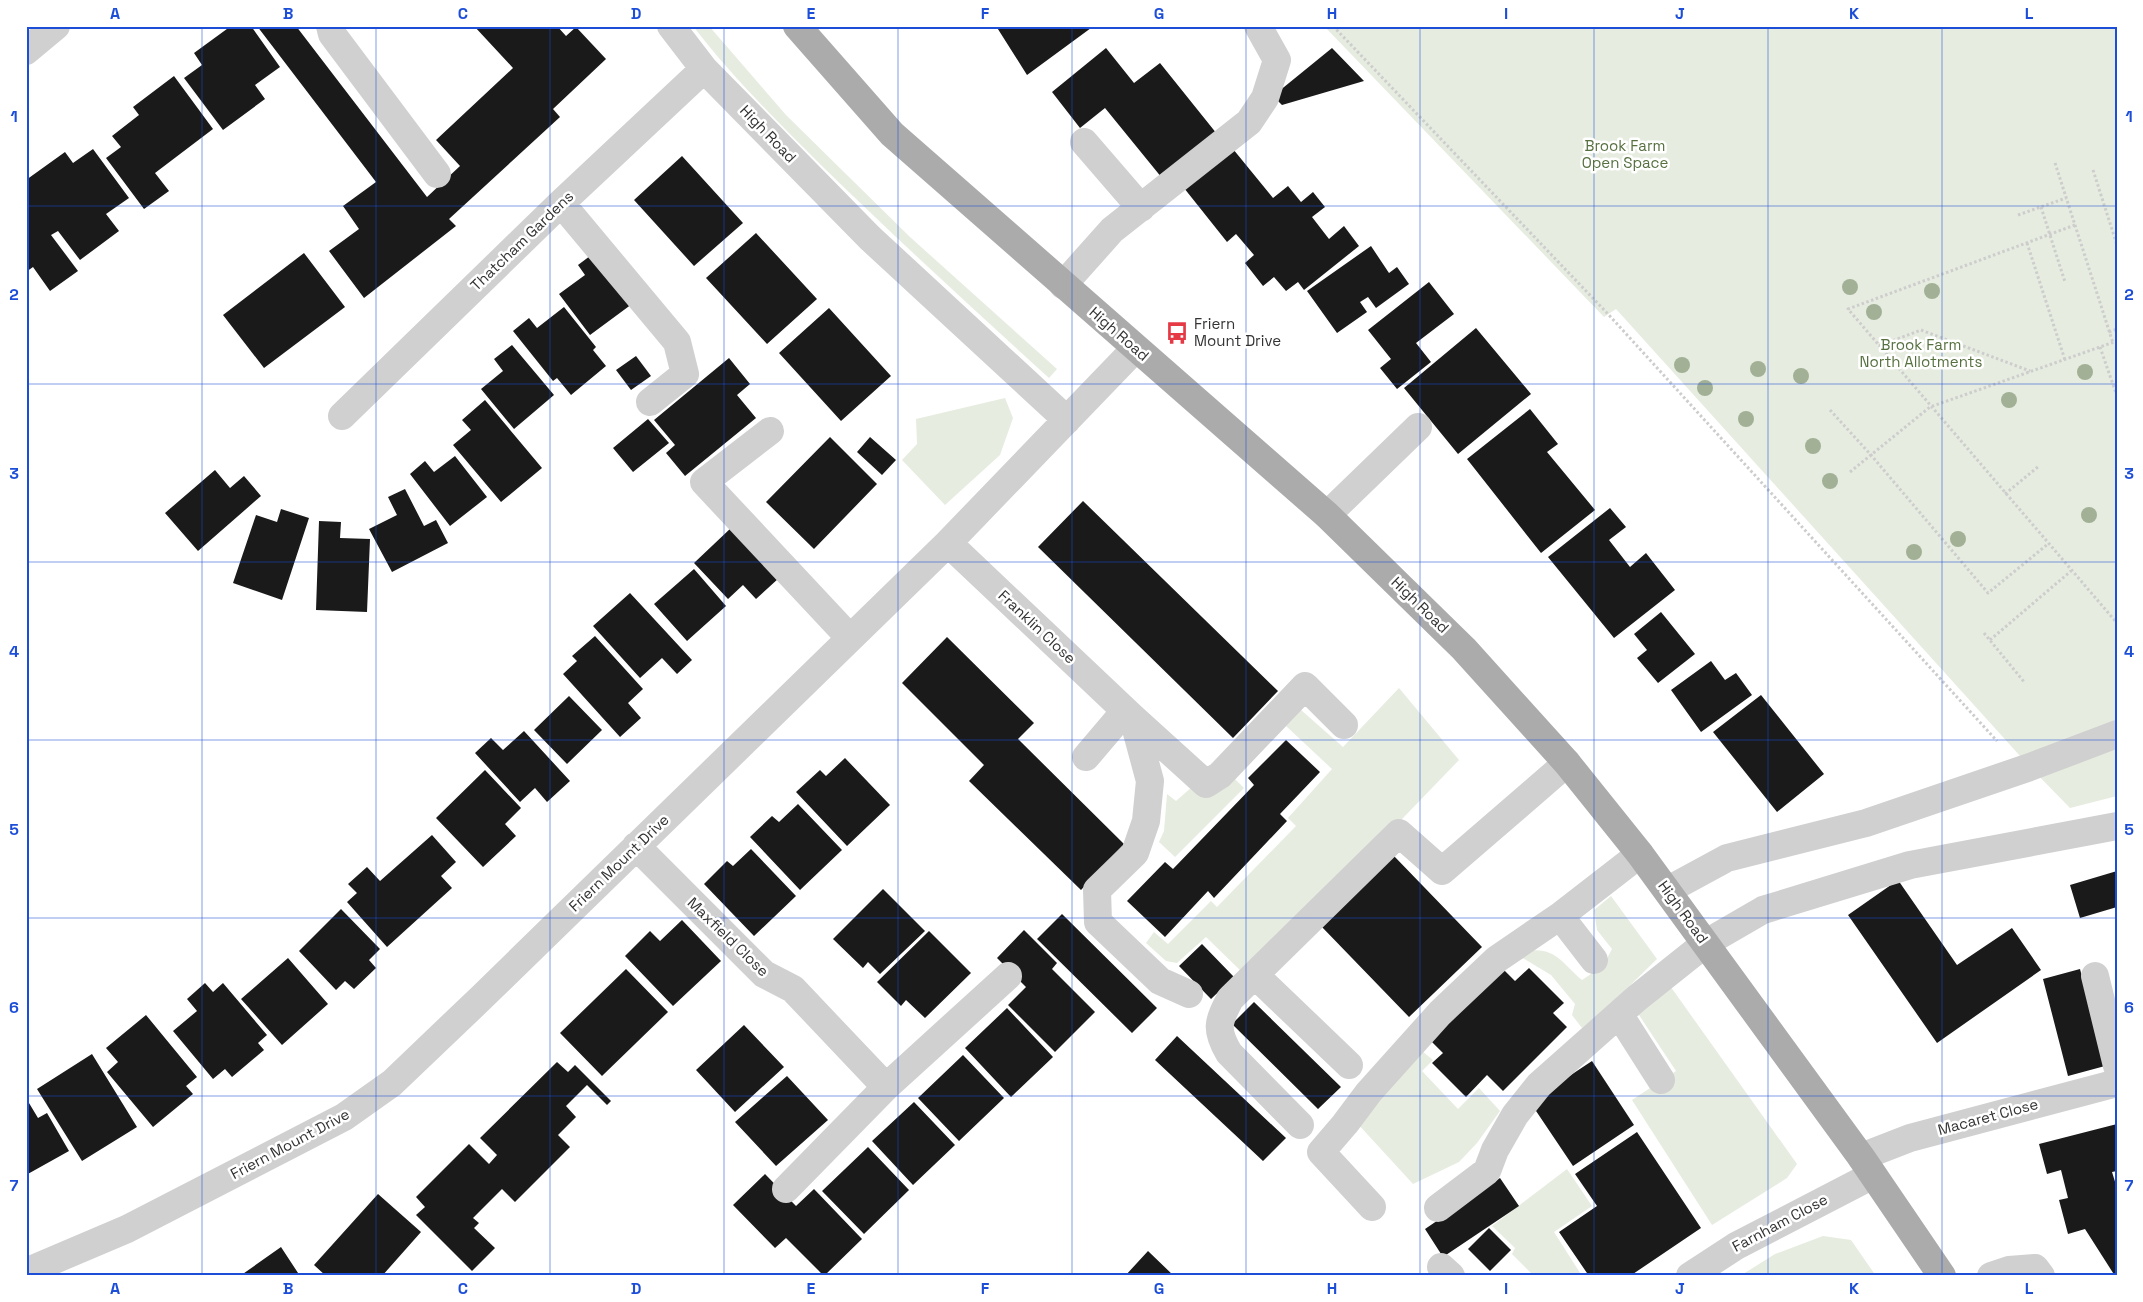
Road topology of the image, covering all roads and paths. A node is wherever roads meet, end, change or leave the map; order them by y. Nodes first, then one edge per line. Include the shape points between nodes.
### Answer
1 (56, 26) edge
2 (330, 26) edge
3 (671, 26) edge
4 (797, 26) edge
5 (1258, 26) edge
6 (1333, 26) edge
7 (26, 50) edge
8 (704, 68) junction
9 (1084, 142) dead end
10 (2055, 162) dead end
11 (2093, 170) dead end
12 (437, 174) dead end
13 (2066, 198) junction
14 (561, 203) junction
15 (2041, 207) junction
16 (1141, 208) junction
17 (2018, 215) dead end
18 (2075, 225) junction
19 (2050, 234) junction
20 (2027, 243) junction
21 (2117, 245) edge
22 (2065, 282) dead end
23 (1063, 285) junction
24 (2117, 329) edge
25 (2109, 332) junction
26 (2115, 342) edge
27 (1879, 346) junction
28 (2100, 348) junction
29 (1135, 349) junction
30 (2065, 360) junction
31 (2031, 372) junction
32 (2117, 396) edge
33 (650, 402) dead end
34 (1930, 407) junction
35 (1830, 410) dead end
36 (342, 416) dead end
37 (1067, 420) junction
38 (1418, 427) dead end
39 (770, 431) dead end
40 (1871, 455) junction
41 (2039, 466) dead end
42 (1850, 472) dead end
43 (2005, 494) junction
44 (1327, 515) junction
45 (948, 543) junction
46 (2048, 544) junction
47 (2071, 571) junction
48 (2117, 623) edge
49 (1984, 633) dead end
50 (850, 638) junction
51 (1990, 640) junction
52 (2025, 683) dead end
53 (1129, 714) junction
54 (1344, 724) dead end
55 (2117, 734) edge
56 (1086, 758) dead end
57 (1567, 763) junction
58 (2022, 769) junction
59 (2117, 826) edge
60 (636, 846) junction
61 (1640, 854) junction
62 (1668, 890) junction
63 (1560, 916) junction
64 (1706, 943) junction
65 (1594, 960) dead end
66 (1008, 976) dead end
67 (1255, 976) junction
68 (2095, 976) dead end
69 (1189, 994) dead end
70 (1619, 1014) junction
71 (1349, 1065) dead end
72 (2117, 1066) edge
73 (1661, 1080) dead end
74 (2117, 1083) edge
75 (886, 1087) junction
76 (1300, 1125) dead end
77 (1867, 1166) junction
78 (786, 1189) dead end
79 (1372, 1207) dead end
80 (1438, 1208) dead end
81 (26, 1272) edge
82 (1690, 1276) edge
83 (1942, 1276) edge
84 (1991, 1276) edge
85 (2041, 1276) edge

1 - 7 street
2 - 12 street via 332,34
3 - 8 street, High Road
4 - 23 main road, High Road via 892,134
5 - 16 street via 1276,60 1265,98 1249,122
6 - 58 path via 1608,314
8 - 14 street, Thatcham Gardens
8 - 37 street, High Road via 870,238
9 - 16 street
10 - 13 path
11 - 21 path
13 - 15 path
13 - 18 path
14 - 33 street via 678,342 685,374
14 - 36 street, Thatcham Gardens
15 - 17 path
15 - 19 path
16 - 23 street via 1112,230
18 - 19 path
18 - 25 path
19 - 20 path
19 - 22 path
20 - 27 path via 1848,309
20 - 30 path
23 - 29 main road, High Road
24 - 25 path
25 - 26 path
26 - 28 path
27 - 31 path via 1921,330
27 - 34 path
28 - 30 path
28 - 32 path
29 - 37 street, Friern Mount Drive
29 - 44 main road, High Road
30 - 31 path
31 - 34 path
34 - 40 path
34 - 43 path
35 - 40 path
37 - 45 street, Friern Mount Drive
38 - 44 street
39 - 50 street via 704,482
40 - 42 path
40 - 46 path via 1988,593
41 - 43 path
43 - 46 path
44 - 57 main road, High Road via 1464,649
45 - 50 street, Friern Mount Drive
45 - 53 street, Franklin Close
46 - 47 path
47 - 48 path
47 - 51 path
49 - 51 path
50 - 60 street, Friern Mount Drive
51 - 52 path
53 - 54 street, Franklin Close via 1206,784 1220,775 1305,686
53 - 56 street
53 - 69 street via 1150,781 1146,821 1135,853 1097,890 1098,922 1160,981
55 - 58 street
57 - 61 main road, High Road
57 - 67 street via 1442,871 1399,833
58 - 62 street via 1866,823 1727,858
59 - 64 street via 1910,865 1763,910
60 - 75 street, Maxfield Close via 764,974 793,990
60 - 81 street, Friern Mount Drive via 392,1083 344,1117 128,1229
61 - 62 main road, High Road
61 - 63 street
62 - 64 main road, High Road
63 - 65 street
63 - 79 street via 1497,959 1440,1013 1369,1092 1321,1152
64 - 70 street
64 - 77 main road, High Road
66 - 75 street
67 - 71 street
67 - 76 street via 1230,999 1219,1020 1220,1039 1228,1053
68 - 72 street
70 - 73 street
70 - 80 street via 1539,1085 1515,1114 1486,1171
74 - 77 street, Macaret Close via 1910,1138
75 - 78 street
77 - 82 street, Farnham Close
77 - 83 main road, High Road
84 - 85 street via 2008,1270 2035,1268

